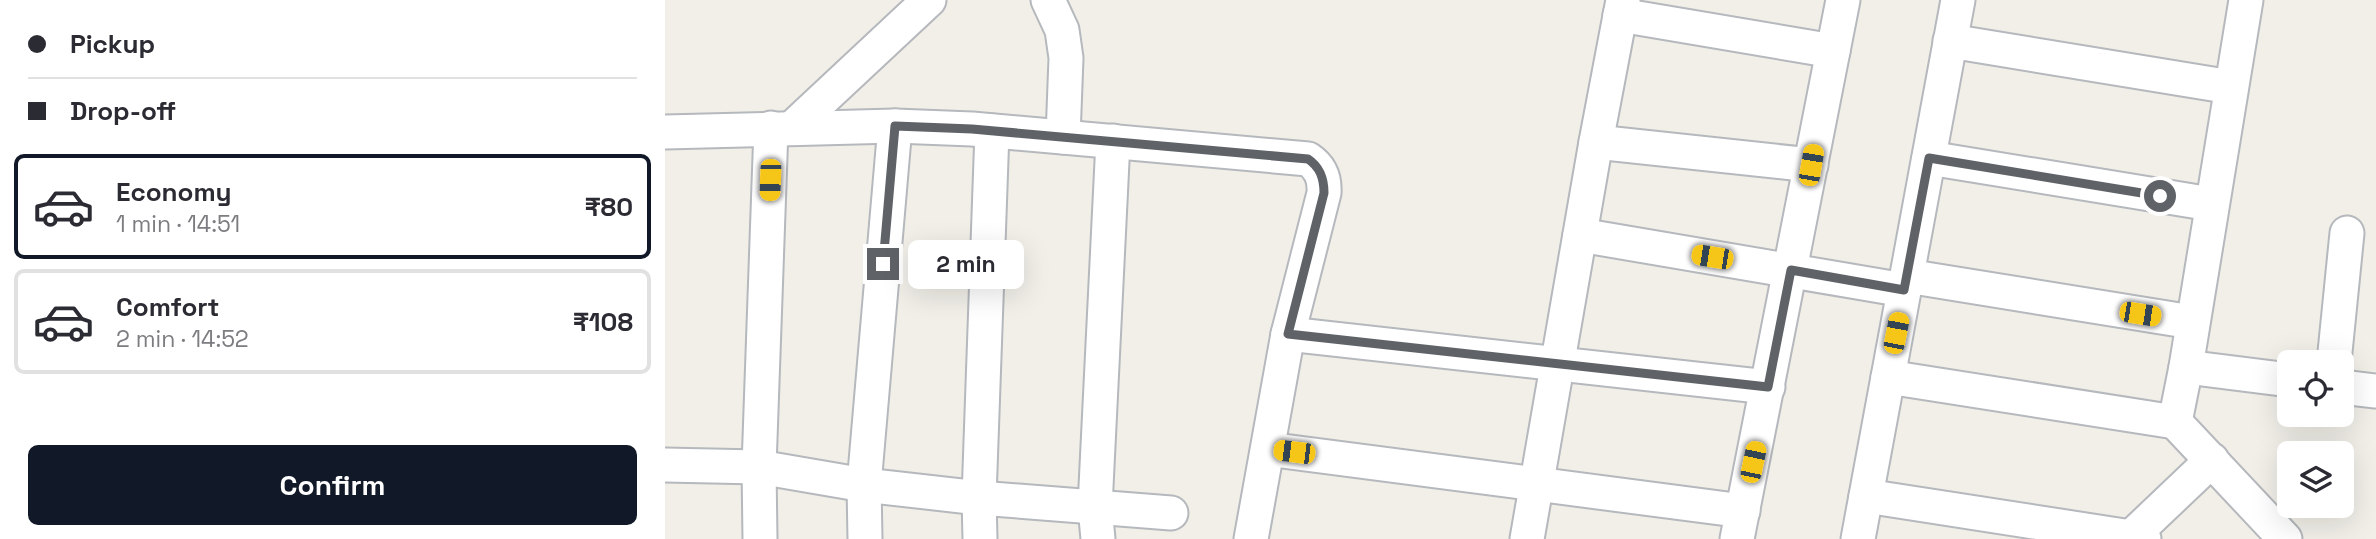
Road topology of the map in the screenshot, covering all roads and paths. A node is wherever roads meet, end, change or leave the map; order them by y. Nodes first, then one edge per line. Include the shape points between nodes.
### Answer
1 (929, 0) edge
2 (1048, 0) edge
3 (1843, 0) edge
4 (1958, 0) edge
5 (2246, 0) edge
6 (1621, 7) edge
7 (1950, 41) junction
8 (1833, 51) junction
9 (2231, 87) junction
10 (895, 126) junction
11 (782, 128) junction
12 (992, 131) junction
13 (665, 132) edge
14 (1063, 137) junction
15 (1113, 141) junction
16 (1596, 142) junction
17 (1929, 158) junction
18 (1811, 165) junction
19 (2211, 204) junction
20 (2347, 233) dead end
21 (1580, 235) junction
22 (1791, 270) junction
23 (1905, 283) junction
24 (2192, 322) junction
25 (1288, 334) junction
26 (2335, 350) edge
27 (1558, 363) junction
28 (2186, 367) junction
29 (1888, 377) junction
30 (2277, 378) edge
31 (1768, 387) junction
32 (2354, 388) edge
33 (2376, 391) edge
34 (2175, 422) junction
35 (1268, 449) junction
36 (2212, 460) junction
37 (665, 465) edge
38 (759, 467) junction
39 (1537, 484) junction
40 (864, 485) junction
41 (1866, 496) junction
42 (979, 498) junction
43 (1171, 513) dead end
44 (1097, 523) edge
45 (1740, 525) edge
46 (2138, 538) edge
47 (760, 539) edge
48 (865, 539) edge
49 (980, 539) edge
50 (1251, 539) edge
51 (1527, 539) edge
52 (1858, 539) edge
53 (2285, 539) edge

1 - 11 street
2 - 14 street via 1062,30 1066,58
3 - 8 street
4 - 7 street
5 - 9 street
6 - 8 street
6 - 16 street
7 - 9 street
7 - 17 street
8 - 18 street
9 - 19 street
10 - 11 street
10 - 12 street
10 - 40 street
11 - 13 street
11 - 38 street
12 - 14 street
12 - 42 street
14 - 15 street
15 - 25 street via 1313,163 1323,178 1324,193
15 - 44 street
16 - 18 street
16 - 21 street
17 - 19 street
17 - 23 street
18 - 22 street
19 - 24 street
20 - 26 street
21 - 22 street
21 - 27 street
22 - 23 street
22 - 31 street
23 - 24 street
23 - 29 street
24 - 28 street
25 - 27 street
25 - 35 street
27 - 31 street
27 - 39 street
28 - 30 street
28 - 34 street
29 - 34 street
29 - 41 street
31 - 45 street
32 - 33 street
34 - 36 street
35 - 39 street
35 - 50 street
36 - 46 street
36 - 53 street
37 - 38 street
38 - 40 street
38 - 47 street
39 - 45 street
39 - 51 street
40 - 42 street
40 - 48 street
41 - 46 street
41 - 52 street
42 - 44 street
42 - 49 street
43 - 44 street

